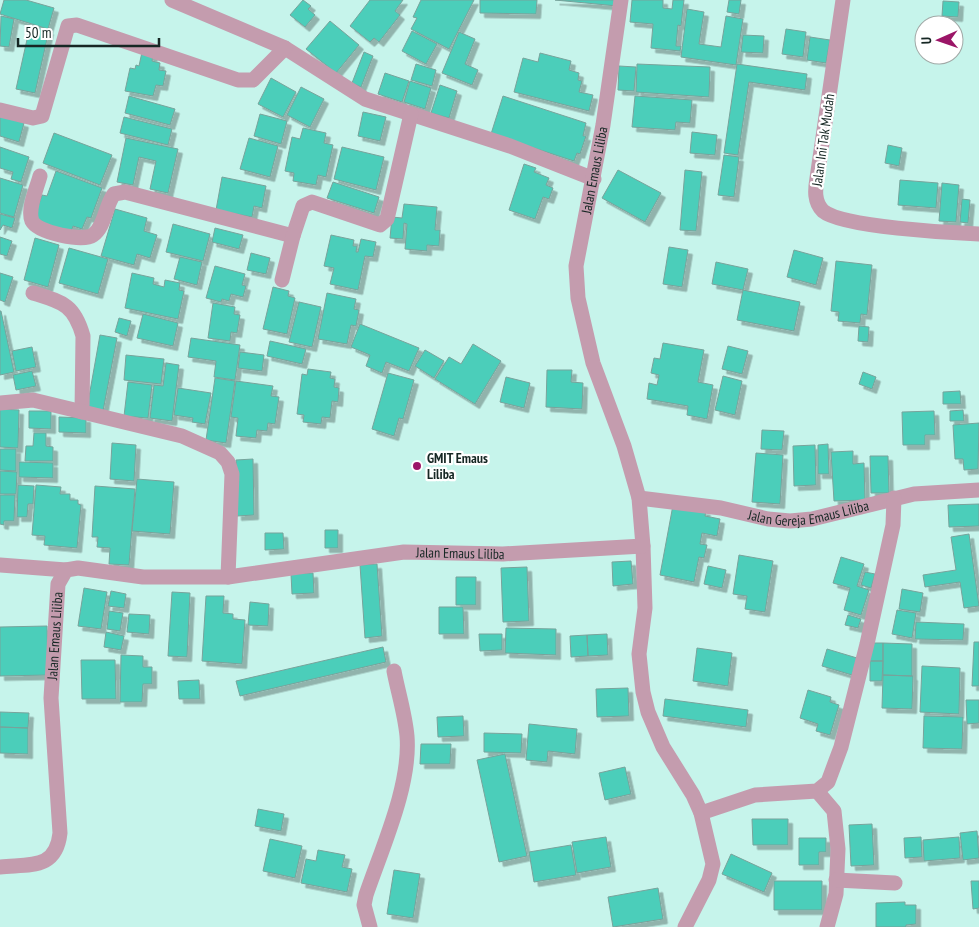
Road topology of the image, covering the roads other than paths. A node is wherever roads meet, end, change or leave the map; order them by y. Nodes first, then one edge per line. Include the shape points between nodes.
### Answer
1 (172, 0) edge
2 (621, 0) edge
3 (843, 0) edge
4 (285, 48) junction
5 (0, 110) edge
6 (411, 114) junction
7 (40, 176) dead end
8 (594, 179) junction
9 (979, 234) edge
10 (293, 236) junction
11 (282, 280) dead end
12 (33, 293) dead end
13 (0, 403) edge
14 (82, 412) junction
15 (979, 490) edge
16 (638, 498) junction
17 (894, 498) junction
18 (643, 546) junction
19 (0, 565) edge
20 (66, 570) junction
21 (228, 577) junction
22 (394, 671) dead end
23 (817, 791) junction
24 (701, 813) junction
25 (0, 866) edge
26 (836, 880) junction
27 (895, 883) dead end
28 (370, 927) edge
29 (684, 927) edge
30 (827, 927) edge

1 - 4 street
2 - 8 street, Jalan Emaus Liliba
3 - 9 street, Jalan Ini Tak Mudah via 816,178 817,203 834,216 878,226
4 - 5 street via 253,80 238,80 77,25 68,26 42,116 33,118
4 - 6 street via 365,99
6 - 8 street via 510,146
6 - 10 street via 384,223 380,225 312,202 303,206
7 - 10 street via 31,209 32,221 52,233 81,239 95,234 108,202 114,194 125,192
8 - 16 street, Jalan Emaus Liliba via 582,229 576,282 593,363 624,446
10 - 11 street
12 - 14 street via 68,306 80,327 83,336
13 - 14 street via 33,400
14 - 21 street via 182,436 220,453 228,462 232,474
15 - 17 street, Jalan Gereja Emaus Liliba
16 - 17 street, Jalan Gereja Emaus Liliba via 721,508 790,521 812,519
16 - 18 street, Jalan Emaus Liliba
17 - 23 street via 893,526 841,747 828,782
18 - 21 street, Jalan Emaus Liliba via 504,554 404,552
18 - 24 street via 645,608 639,654 643,692 662,747
19 - 20 street
20 - 21 street, Jalan Emaus Liliba via 78,568 143,577
20 - 25 street, Jalan Emaus Liliba via 58,584 51,698 60,832 58,848 46,860 34,864
22 - 28 street via 407,735 407,766 366,896 364,905
23 - 24 street via 755,795
23 - 26 street via 834,811 838,849
24 - 29 street via 714,864
26 - 27 street
26 - 30 street via 836,894

